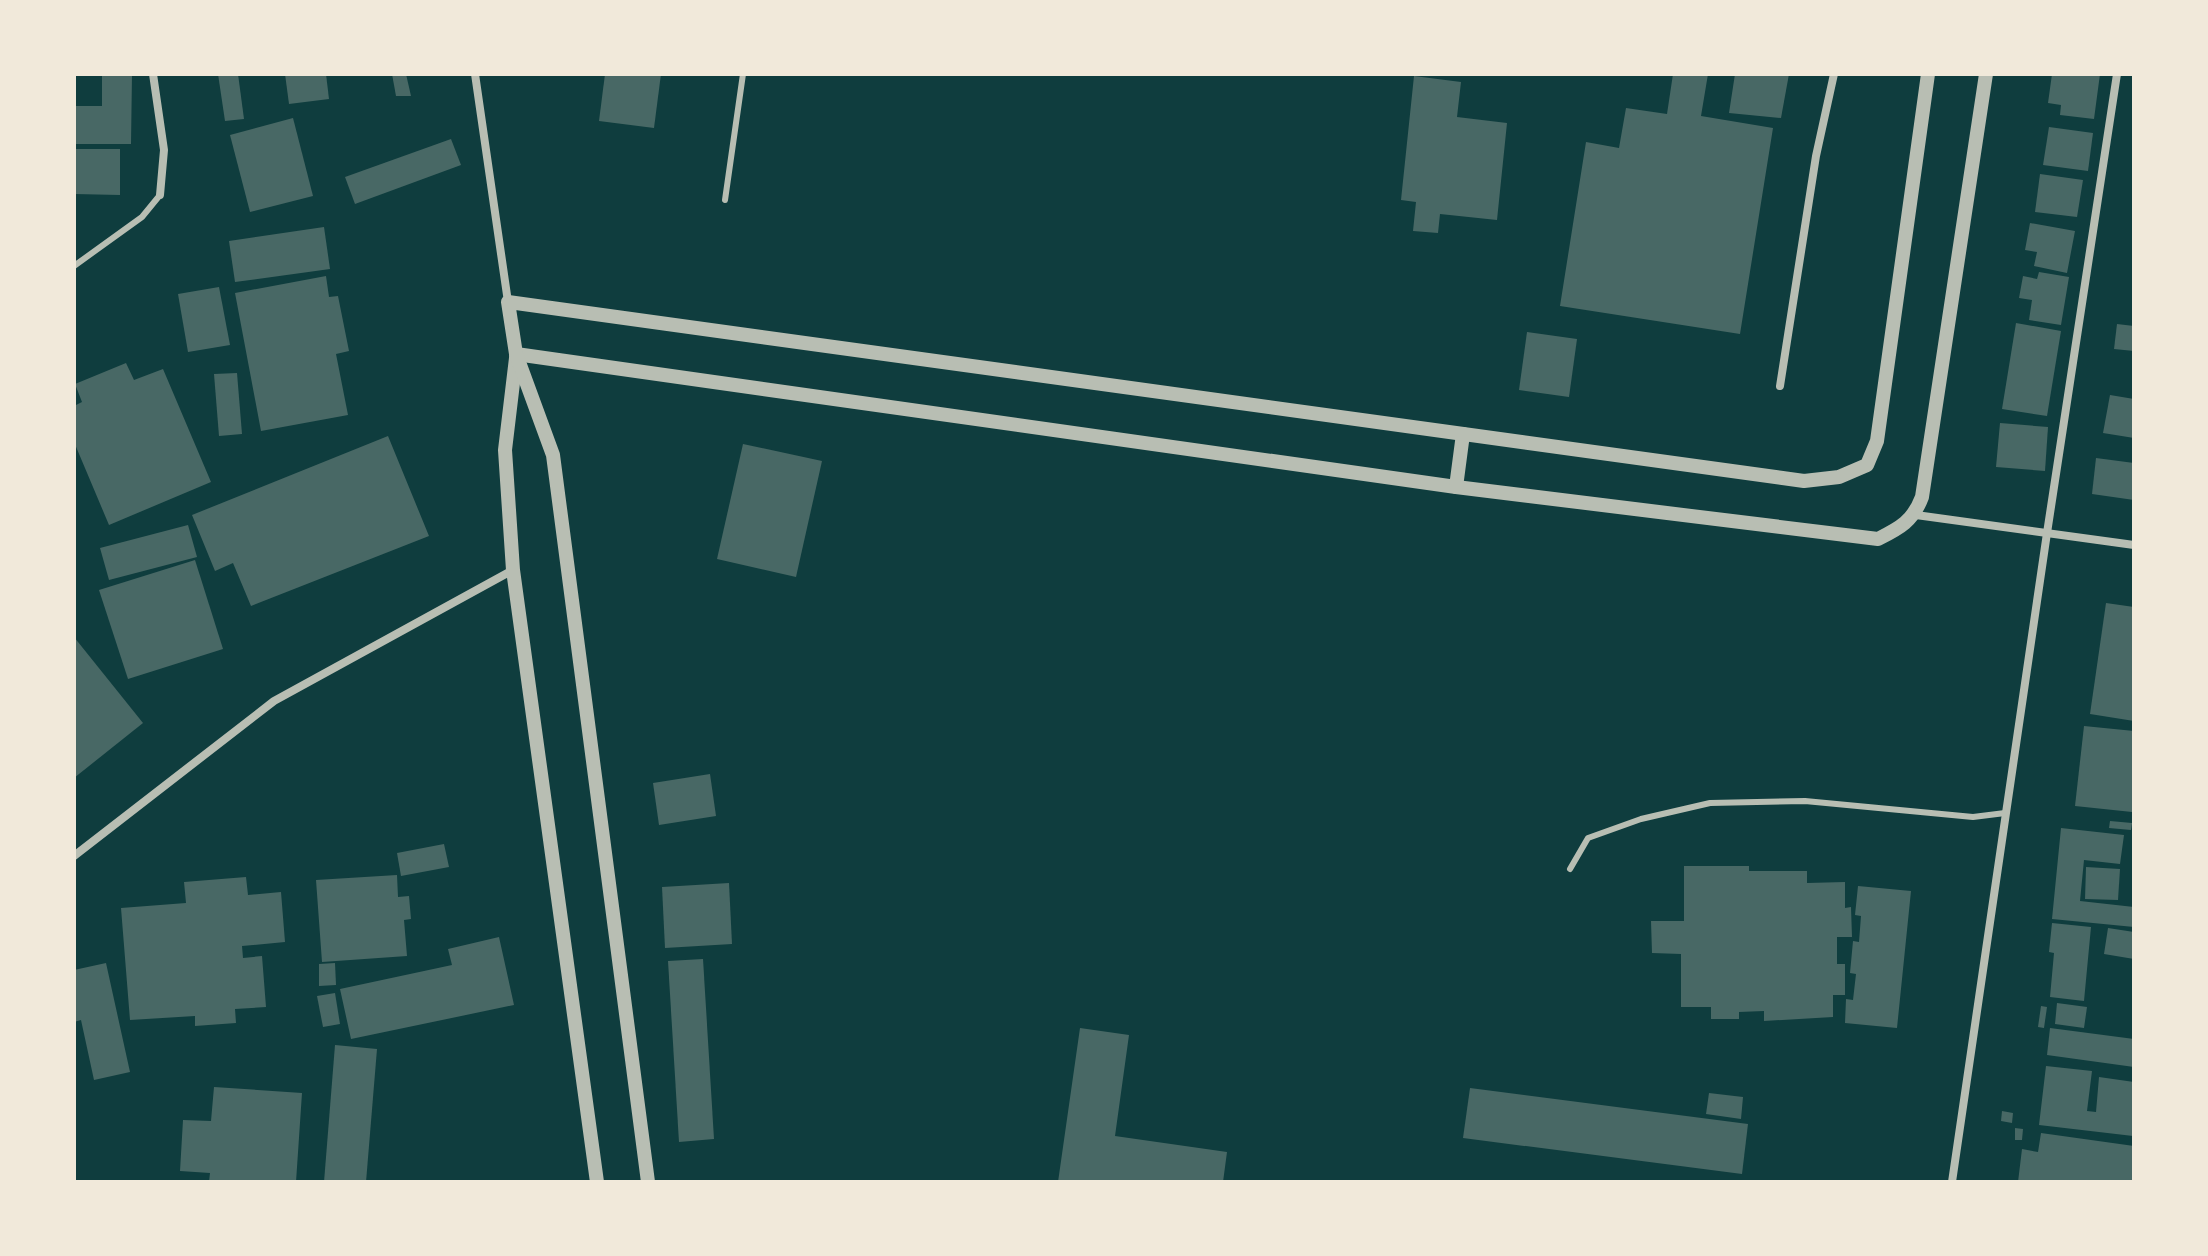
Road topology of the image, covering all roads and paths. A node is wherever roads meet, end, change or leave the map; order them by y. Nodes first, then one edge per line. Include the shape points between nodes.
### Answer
1 (153, 74) edge
2 (475, 74) edge
3 (743, 74) edge
4 (1834, 74) edge
5 (1928, 74) edge
6 (1986, 74) edge
7 (2117, 74) edge
8 (160, 195) joint
9 (725, 200) dead end
10 (74, 266) edge
11 (508, 302) junction
12 (516, 354) junction
13 (1780, 386) dead end
14 (1463, 434) junction
15 (1456, 487) junction
16 (1916, 515) junction
17 (2047, 533) junction
18 (2134, 545) edge
19 (513, 570) junction
20 (2005, 813) junction
21 (74, 856) edge
22 (1570, 869) dead end
23 (597, 1182) edge
24 (648, 1182) edge
25 (1952, 1182) edge

1 - 8 street via 164,150
2 - 11 street
3 - 9 lane
4 - 13 street
5 - 14 street via 1877,441 1867,465 1839,477 1804,481
6 - 16 street
7 - 17 street
8 - 10 lane via 142,217
11 - 12 street
11 - 14 street
12 - 15 street
12 - 19 street via 505,450
12 - 24 street via 553,455
14 - 15 street
15 - 16 street via 1878,539
16 - 17 street
17 - 18 street
17 - 20 street
19 - 21 street via 274,701
19 - 23 street
20 - 22 lane via 1973,817 1805,801 1710,803 1588,838
20 - 25 street

